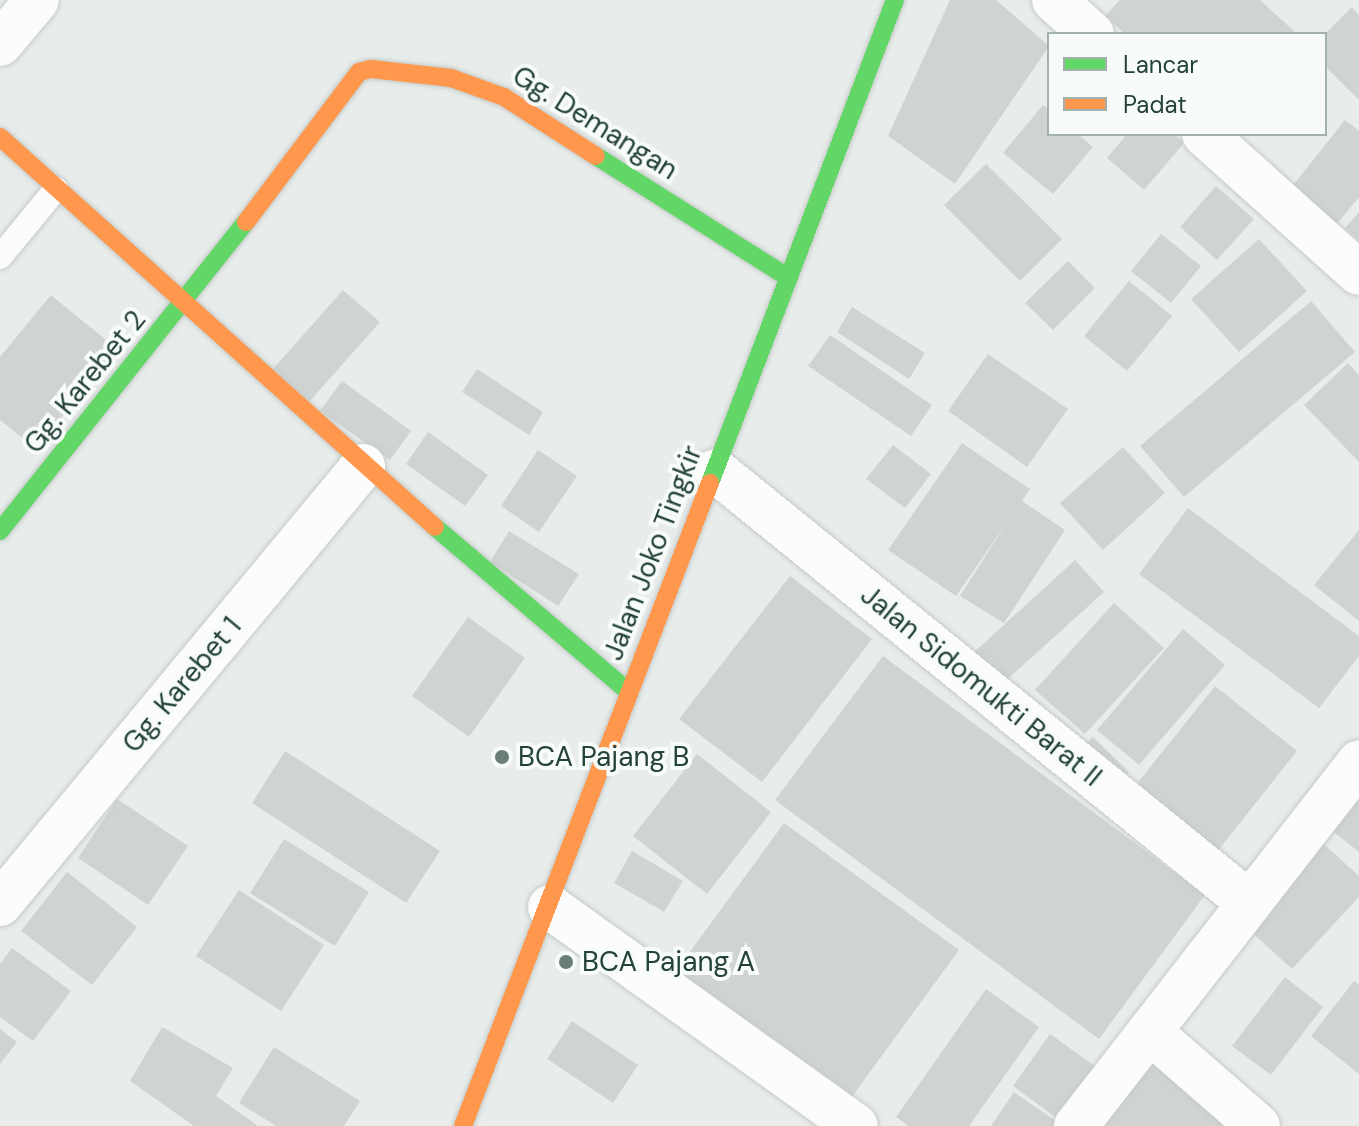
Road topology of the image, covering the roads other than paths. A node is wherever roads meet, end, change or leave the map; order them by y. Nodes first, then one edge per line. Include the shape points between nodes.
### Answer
1 (37, 0) edge
2 (895, 0) edge
3 (1054, 0) edge
4 (1090, 32) edge
5 (0, 44) edge
6 (1206, 136) edge
7 (2, 142) edge
8 (56, 189) junction
9 (0, 257) edge
10 (1359, 273) edge
11 (789, 278) junction
12 (182, 306) junction
13 (363, 466) junction
14 (716, 471) junction
15 (0, 531) edge
16 (629, 692) junction
17 (1359, 762) edge
18 (1247, 901) junction
19 (0, 904) edge
20 (550, 907) junction
21 (1150, 1032) junction
22 (463, 1126) edge
23 (856, 1126) edge
24 (1076, 1126) edge
25 (1258, 1126) edge

1 - 5 street
2 - 11 street, Jalan Joko Tingkir
3 - 4 street
6 - 10 street
7 - 8 street
8 - 9 lane
8 - 12 street
11 - 12 street, Gg. Demangan via 504,97 451,78 371,69 349,82
11 - 14 street, Jalan Joko Tingkir
12 - 13 street
12 - 15 street, Gg. Karebet 2
13 - 16 street
13 - 19 street, Gg. Karebet 1
14 - 16 street, Jalan Joko Tingkir
14 - 18 street, Jalan Sidomukti Barat II
16 - 20 street, Jalan Joko Tingkir
17 - 18 street
18 - 21 street
20 - 22 street, Jalan Joko Tingkir
20 - 23 street
21 - 24 street
21 - 25 street

